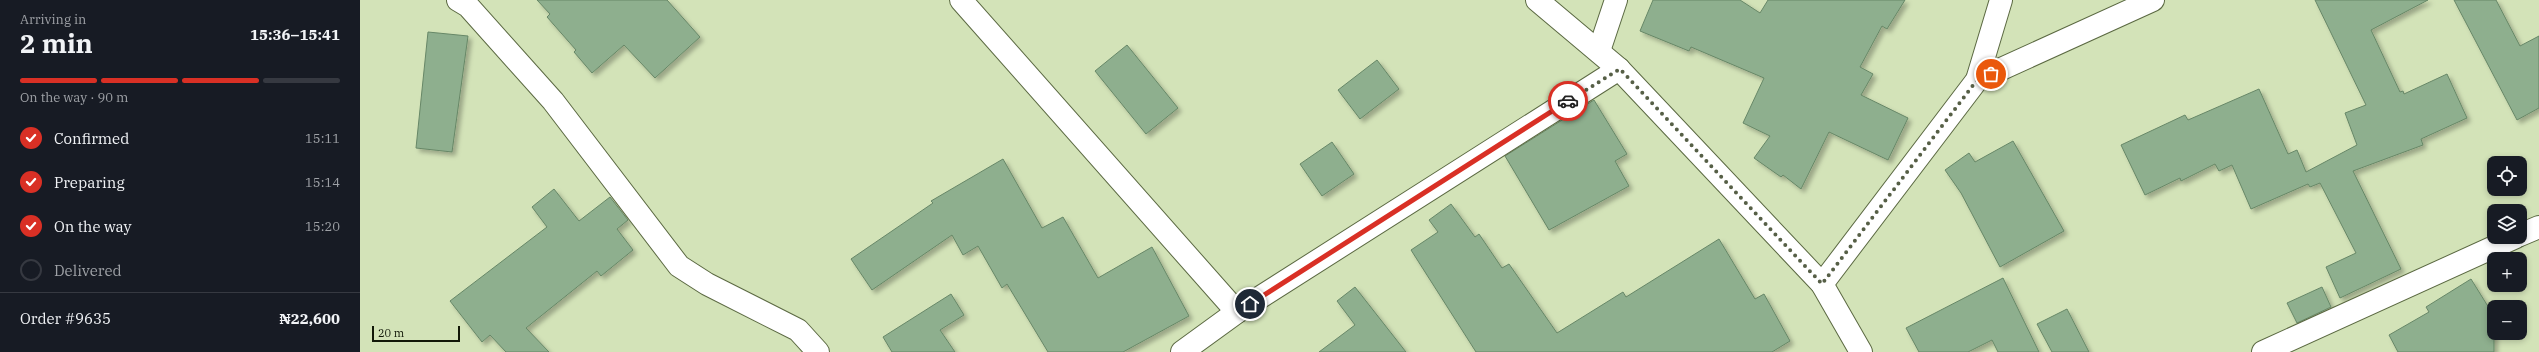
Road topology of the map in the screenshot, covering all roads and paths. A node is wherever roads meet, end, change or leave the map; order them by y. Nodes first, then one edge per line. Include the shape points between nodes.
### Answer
1 (458, 0) edge
2 (961, 0) edge
3 (1537, 0) edge
4 (1616, 0) edge
5 (2001, 0) edge
6 (2153, 0) edge
7 (1599, 51) junction
8 (1620, 69) junction
9 (1977, 80) junction
10 (2539, 227) edge
11 (2527, 232) edge
12 (2501, 244) edge
13 (1822, 284) junction
14 (1237, 312) junction
15 (1853, 349) edge
16 (818, 352) edge
17 (1182, 352) edge
18 (2264, 352) edge

1 - 16 street via 468,6 553,101 679,266 707,284 798,330
2 - 14 street
3 - 7 street
4 - 7 street
5 - 9 street
6 - 9 street
7 - 8 street
8 - 13 street
8 - 14 street
9 - 13 street
10 - 11 street
12 - 18 street
13 - 15 street
14 - 17 street

